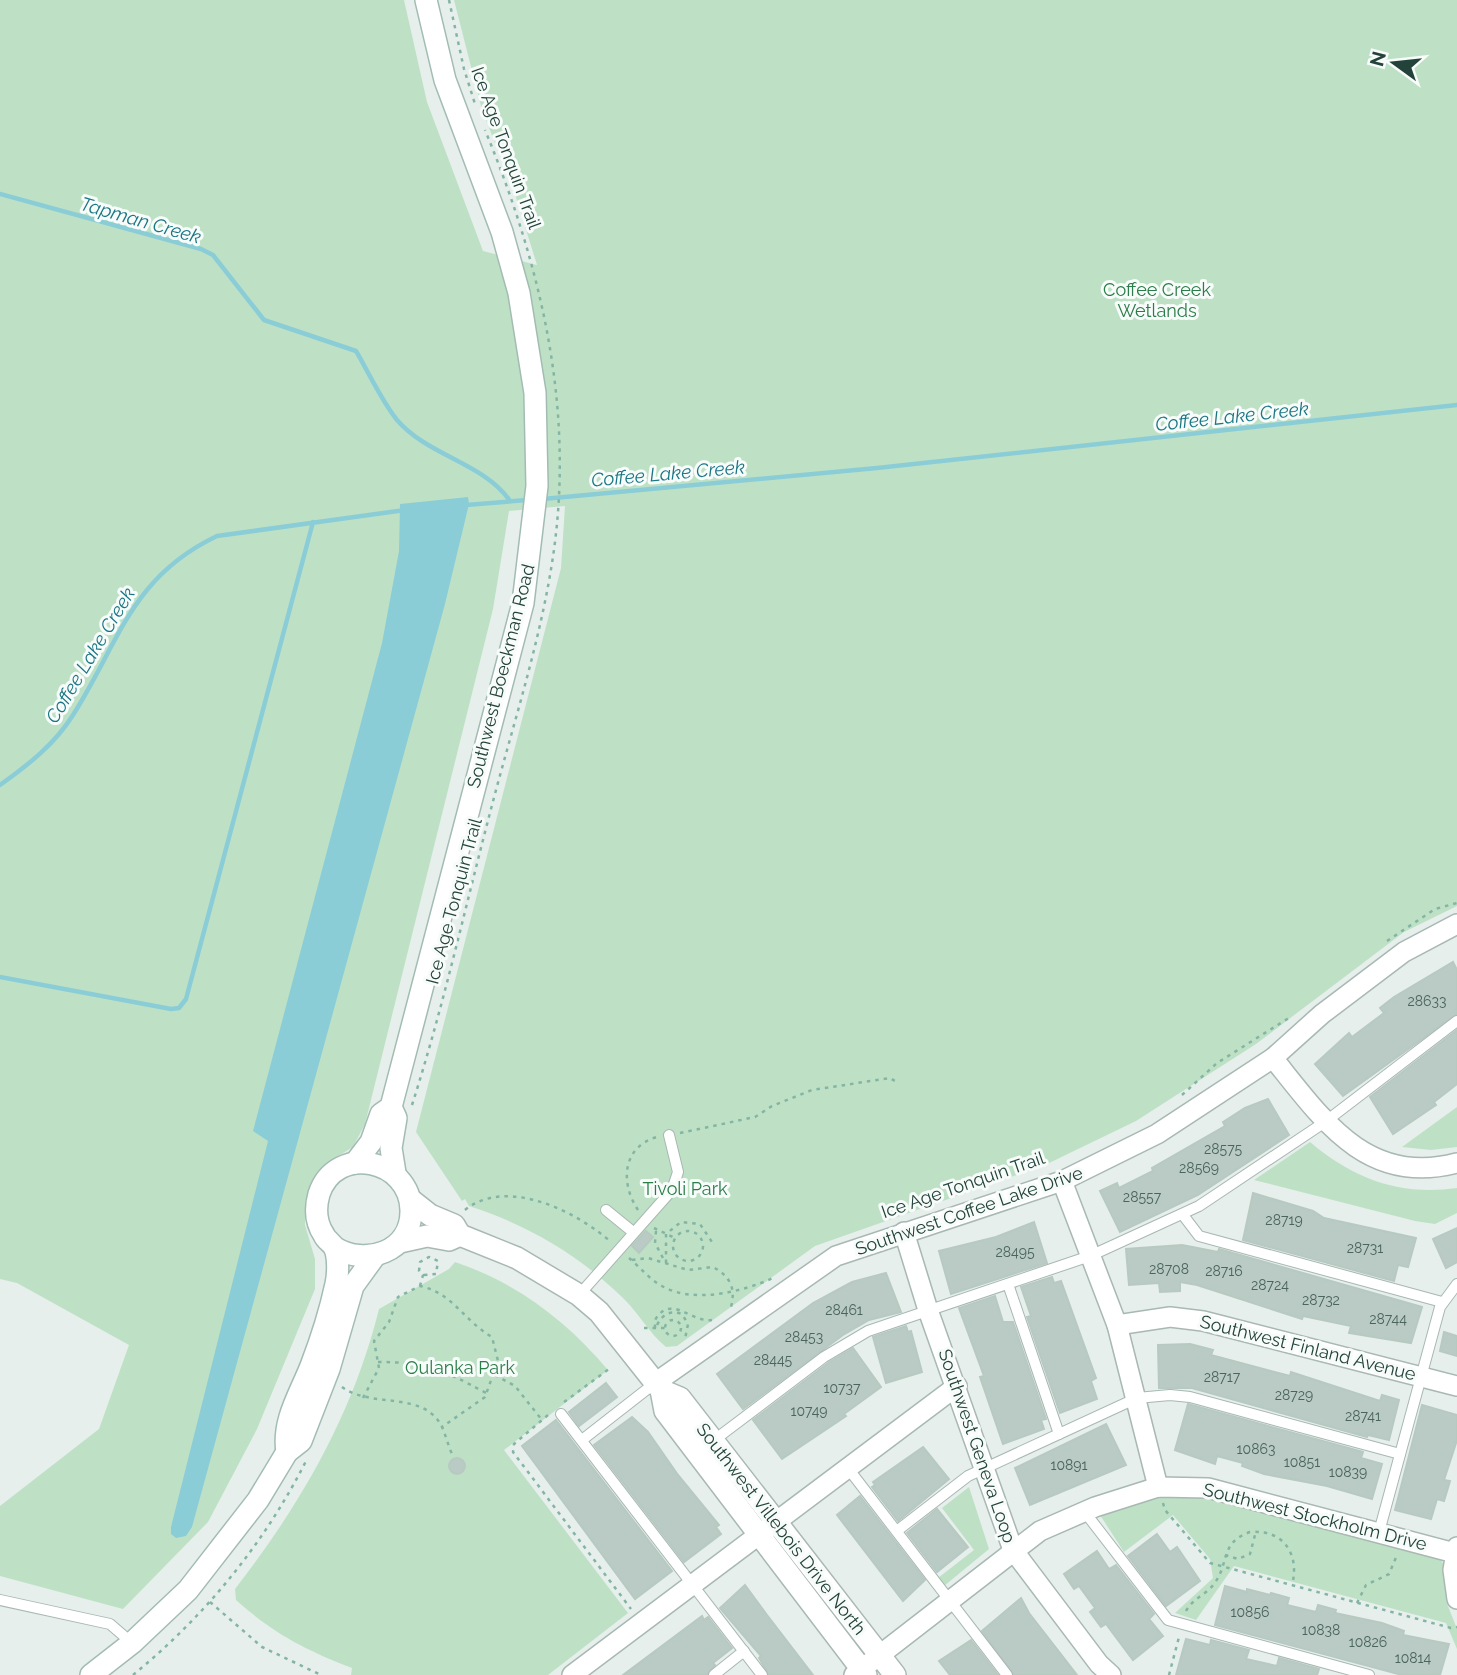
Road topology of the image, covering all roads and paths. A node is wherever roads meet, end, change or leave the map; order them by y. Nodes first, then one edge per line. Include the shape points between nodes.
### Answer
1 (426, 0) edge
2 (449, 0) edge
3 (475, 104) dead end
4 (484, 128) dead end
5 (543, 304) dead end
6 (533, 648) dead end
7 (1457, 903) edge
8 (1457, 924) edge
9 (1385, 944) dead end
10 (1298, 1013) dead end
11 (1457, 1021) edge
12 (1273, 1058) junction
13 (420, 1080) dead end
14 (895, 1082) dead end
15 (1179, 1098) dead end
16 (391, 1107) junction
17 (1325, 1122) junction
18 (669, 1135) junction
19 (355, 1163) junction
20 (1457, 1163) edge
21 (395, 1173) junction
22 (1062, 1181) junction
23 (411, 1200) junction
24 (607, 1210) dead end
25 (1183, 1215) junction
26 (645, 1220) junction
27 (460, 1224) junction
28 (656, 1230) junction
29 (904, 1232) junction
30 (633, 1233) junction
31 (666, 1234) junction
32 (675, 1238) junction
33 (400, 1241) junction
34 (712, 1242) dead end
35 (334, 1247) junction
36 (619, 1248) junction
37 (1090, 1256) junction
38 (374, 1257) junction
39 (679, 1258) junction
40 (632, 1260) junction
41 (666, 1263) junction
42 (672, 1266) junction
43 (423, 1275) junction
44 (776, 1276) dead end
45 (1008, 1284) junction
46 (1457, 1284) edge
47 (420, 1286) junction
48 (733, 1290) junction
49 (579, 1295) junction
50 (1443, 1302) junction
51 (928, 1310) junction
52 (725, 1314) dead end
53 (719, 1317) dead end
54 (686, 1320) junction
55 (680, 1324) junction
56 (1117, 1325) junction
57 (644, 1328) dead end
58 (655, 1328) junction
59 (665, 1328) junction
60 (682, 1343) dead end
61 (378, 1362) junction
62 (609, 1369) dead end
63 (494, 1374) junction
64 (1422, 1377) junction
65 (340, 1385) dead end
66 (658, 1386) junction
67 (957, 1386) junction
68 (1457, 1386) edge
69 (487, 1394) junction
70 (363, 1398) junction
71 (1137, 1398) junction
72 (561, 1414) dead end
73 (542, 1420) junction
74 (442, 1427) junction
75 (1059, 1434) junction
76 (582, 1440) junction
77 (713, 1441) junction
78 (287, 1452) junction
79 (452, 1454) dead end
80 (1400, 1454) junction
81 (847, 1467) junction
82 (985, 1468) junction
83 (1158, 1487) junction
84 (1084, 1511) junction
85 (775, 1521) junction
86 (898, 1530) junction
87 (1256, 1531) junction
88 (1379, 1532) junction
89 (757, 1534) junction
90 (1401, 1538) junction
91 (1013, 1550) junction
92 (1456, 1550) edge
93 (1225, 1555) junction
94 (1222, 1566) junction
95 (692, 1584) junction
96 (1292, 1585) junction
97 (1457, 1599) edge
98 (0, 1600) edge
99 (950, 1600) junction
100 (210, 1602) dead end
101 (1357, 1603) junction
102 (642, 1622) junction
103 (1182, 1625) junction
104 (1457, 1627) edge
105 (132, 1643) junction
106 (744, 1651) junction
107 (880, 1655) junction
108 (860, 1673) edge
109 (91, 1675) edge
110 (321, 1675) edge
111 (572, 1675) edge
112 (714, 1675) edge
113 (762, 1675) edge
114 (895, 1675) edge
115 (1007, 1675) edge
116 (1111, 1675) edge
117 (1169, 1675) edge
118 (1369, 1675) edge

1 - 16 main road, Southwest Boeckman Road via 445,80 502,232 522,309 535,393 537,473 530,560 512,644
2 - 3 path, Ice Age Tonquin Trail
4 - 5 path, Ice Age Tonquin Trail via 513,197
6 - 13 path, Ice Age Tonquin Trail
7 - 9 path via 1435,909
8 - 12 street, Southwest Coffee Lake Drive via 1404,952
10 - 15 path via 1217,1063
11 - 17 lane
12 - 17 street
12 - 22 street, Southwest Coffee Lake Drive via 1157,1134
14 - 18 path via 890,1078 812,1090 755,1117
16 - 19 main road, Southwest Boeckman Road via 381,1114 372,1142
16 - 21 main road, Southwest Boeckman Road via 396,1118 391,1147
17 - 20 street via 1358,1150 1377,1159 1424,1168
17 - 25 lane
18 - 26 lane via 676,1181
18 - 26 path via 637,1146 628,1163 625,1182
19 - 21 main road via 378,1164
19 - 35 main road, Southwest Boeckman Road via 336,1172 320,1194 318,1222
21 - 23 main road, Southwest Boeckman Road
22 - 29 street, Southwest Coffee Lake Drive
22 - 37 street
23 - 27 main road, Southwest Villebois Drive North via 430,1215
23 - 33 main road via 410,1225
24 - 30 lane
25 - 37 lane
25 - 50 lane via 1199,1236
26 - 28 path
26 - 30 lane
27 - 33 main road, Southwest Villebois Drive North via 449,1240 427,1236
27 - 36 path via 475,1202 535,1199 578,1217
27 - 49 main road, Southwest Villebois Drive North
28 - 31 path
28 - 41 path via 655,1243
29 - 51 street, Southwest Geneva Loop
29 - 66 street, Southwest Coffee Lake Drive via 836,1256 806,1274
30 - 36 lane
31 - 32 path
31 - 34 path via 681,1222 695,1222
31 - 41 path
32 - 39 path via 673,1251
32 - 39 path via 688,1230 698,1234 703,1243 698,1257
33 - 38 main road, Southwest Boeckman Road
35 - 38 main road via 351,1256
35 - 78 main road, Southwest Boeckman Road via 337,1281 284,1433
36 - 40 path
36 - 49 lane
37 - 45 lane
37 - 56 street
38 - 78 main road, Southwest Boeckman Road via 353,1286 329,1369 301,1441
39 - 42 path
40 - 41 path
40 - 48 path via 670,1290 693,1294
41 - 42 path
42 - 48 path via 688,1270 713,1267 730,1280
43 - 43 path via 436,1274 440,1265 435,1258 420,1262
43 - 47 path
44 - 48 path
45 - 51 lane
45 - 75 lane
46 - 50 lane
47 - 61 path via 395,1302 389,1322 374,1341
47 - 63 path via 449,1297 475,1328 492,1336 498,1353
48 - 52 path via 731,1308
49 - 66 main road, Southwest Villebois Drive North via 599,1312
50 - 64 lane
51 - 67 street, Southwest Geneva Loop
51 - 77 lane via 868,1331 824,1357
53 - 58 path via 700,1320 666,1308 659,1313
54 - 55 path
54 - 58 path via 671,1312
54 - 60 path via 688,1330
55 - 59 path via 671,1321
55 - 59 path via 677,1335 669,1335
56 - 64 street, Southwest Finland Avenue via 1170,1317 1203,1321
56 - 71 street
57 - 58 path
58 - 59 path
61 - 69 path via 440,1368
61 - 70 path via 377,1374
62 - 73 path
63 - 69 path
63 - 73 path via 515,1387
64 - 68 street, Southwest Finland Avenue
64 - 80 lane
65 - 70 path
66 - 76 lane
66 - 77 main road, Southwest Villebois Drive North via 680,1398
66 - 89 main road, Southwest Villebois Drive North via 665,1411
67 - 81 street
67 - 82 street, Southwest Geneva Loop
69 - 74 path
70 - 74 path via 421,1407
71 - 75 lane
71 - 80 lane via 1190,1397
71 - 83 street
72 - 76 lane
73 - 102 path via 514,1444 515,1456
74 - 79 path
75 - 82 lane
76 - 95 lane
77 - 85 main road, Southwest Villebois Drive North
78 - 105 main road, Southwest Boeckman Road via 258,1500 188,1590
80 - 88 lane
81 - 85 street
81 - 86 lane
82 - 86 lane
82 - 91 street, Southwest Geneva Loop
83 - 84 street, Southwest Stockholm Drive
83 - 88 street, Southwest Stockholm Drive via 1208,1488
83 - 94 path via 1165,1510 1203,1559
84 - 91 street, Southwest Stockholm Drive
84 - 103 lane via 1163,1614
85 - 89 street
85 - 107 main road, Southwest Villebois Drive North
86 - 99 lane
87 - 93 path via 1237,1538
87 - 93 path via 1251,1554 1238,1559
87 - 96 path via 1278,1537 1290,1549 1295,1569
88 - 90 street, Southwest Stockholm Drive
89 - 95 street
89 - 108 main road, Southwest Villebois Drive North
90 - 92 street, Southwest Stockholm Drive
90 - 101 path via 1391,1571 1366,1585
91 - 99 street, Southwest Stockholm Drive
91 - 116 street, Southwest Geneva Loop
92 - 97 street
93 - 94 path
94 - 96 path
94 - 103 path via 1215,1583 1189,1605
95 - 102 street
95 - 106 lane
96 - 101 path
98 - 105 lane via 110,1624
99 - 107 street, Southwest Stockholm Drive
99 - 115 lane
100 - 110 path via 262,1647
101 - 104 path
102 - 111 street
103 - 117 path
103 - 118 lane
105 - 109 main road, Southwest Boeckman Road
106 - 112 lane
106 - 113 lane
107 - 108 street, Southwest Stockholm Drive
107 - 114 main road, Southwest Villebois Drive North

